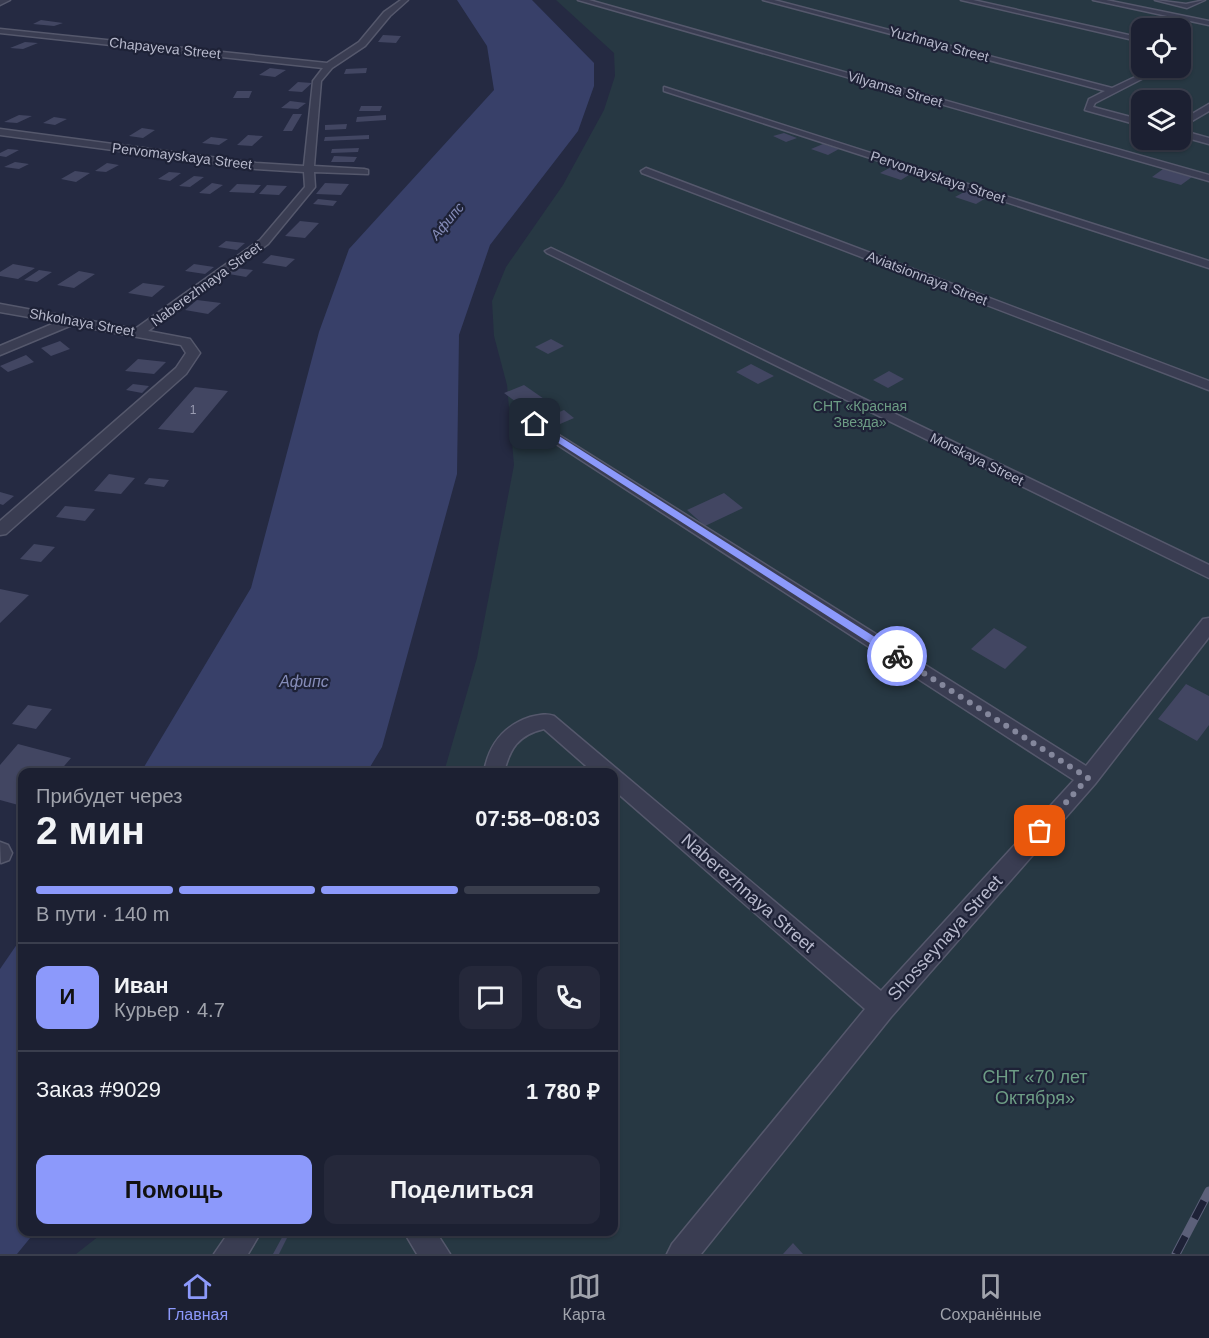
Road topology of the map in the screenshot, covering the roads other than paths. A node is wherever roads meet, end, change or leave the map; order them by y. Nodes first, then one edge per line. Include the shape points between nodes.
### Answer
1 (7, 0) edge
2 (405, 0) edge
3 (581, 0) edge
4 (766, 0) edge
5 (964, 0) edge
6 (1096, 0) edge
7 (1158, 0) edge
8 (1202, 0) edge
9 (0, 3) edge
10 (1209, 23) edge
11 (0, 31) edge
12 (1131, 38) edge
13 (329, 66) junction
14 (1137, 78) edge
15 (667, 89) dead end
16 (1111, 90) junction
17 (1209, 107) edge
18 (1191, 118) edge
19 (1131, 120) edge
20 (0, 132) edge
21 (1191, 136) edge
22 (1209, 141) edge
23 (309, 170) junction
24 (646, 171) dead end
25 (364, 172) dead end
26 (1209, 178) edge
27 (551, 250) dead end
28 (1209, 265) edge
29 (0, 308) edge
30 (73, 320) junction
31 (139, 332) junction
32 (0, 351) edge
33 (1209, 386) edge
34 (535, 424) dead end
35 (0, 530) edge
36 (1209, 572) edge
37 (1209, 624) edge
38 (495, 768) edge
39 (602, 768) edge
40 (1088, 778) junction
41 (618, 781) edge
42 (882, 1008) junction
43 (244, 1236) edge
44 (421, 1236) edge
45 (229, 1254) edge
46 (435, 1254) edge
47 (682, 1254) edge

1 - 9 street
2 - 13 street, Naberezhnaya Street via 387,14 362,44
3 - 26 street, Vilyamsa Street
4 - 16 street, Yuzhnaya Street
5 - 12 street
6 - 10 street
7 - 8 street via 1187,6
11 - 13 street, Chapayeva Street
13 - 23 street, Naberezhnaya Street via 317,81
14 - 16 street
15 - 28 street, Pervomayskaya Street
16 - 19 street via 1092,100 1088,108
17 - 18 street
20 - 23 street, Pervomayskaya Street
21 - 22 street
23 - 25 street, Pervomayskaya Street
23 - 31 street, Naberezhnaya Street via 310,187 264,242
24 - 33 street, Aviatsionnaya Street
27 - 36 street, Morskaya Street
29 - 30 street, Shkolnaya Street
30 - 31 street, Shkolnaya Street
30 - 32 street
31 - 35 street, Shkolnaya Street via 185,342 193,353 181,371
34 - 40 street
37 - 40 street, Shosseynaya Street
38 - 39 street via 499,749 522,726 547,721
40 - 42 street, Shosseynaya Street
41 - 42 street, Naberezhnaya Street
42 - 47 street, Shosseynaya Street
43 - 45 street
44 - 46 street

